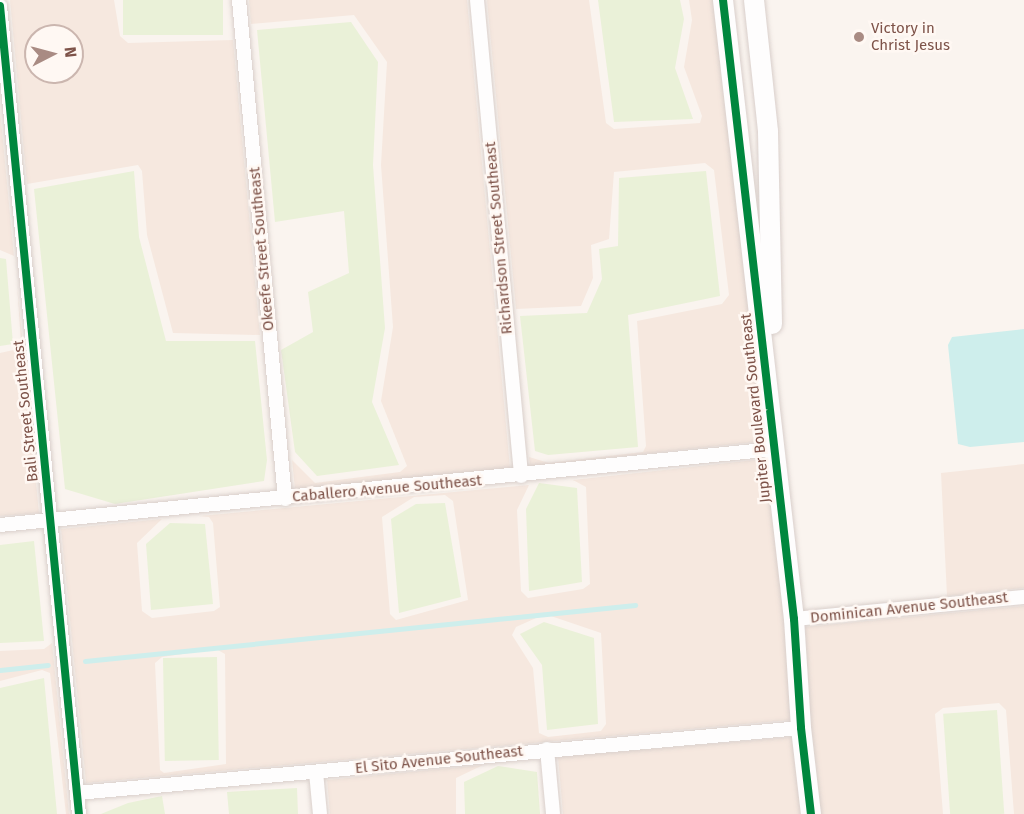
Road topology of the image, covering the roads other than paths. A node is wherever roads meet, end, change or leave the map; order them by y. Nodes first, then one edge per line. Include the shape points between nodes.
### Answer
1 (239, 0) edge
2 (477, 0) edge
3 (723, 0) edge
4 (754, 0) edge
5 (0, 6) edge
6 (774, 449) junction
7 (521, 476) junction
8 (285, 499) junction
9 (50, 521) junction
10 (0, 525) edge
11 (1024, 597) edge
12 (794, 620) junction
13 (801, 728) junction
14 (548, 749) junction
15 (316, 772) junction
16 (77, 793) junction
17 (79, 814) edge
18 (320, 814) edge
19 (553, 814) edge
20 (811, 814) edge

1 - 8 street, Okeefe Street Southeast
2 - 7 street, Richardson Street Southeast
3 - 6 street, Jupiter Boulevard Southeast
4 - 6 street, Jupiter Boulevard Southeast via 768,132
5 - 9 street, Bali Street Southeast
6 - 7 street, Caballero Avenue Southeast
6 - 12 street, Jupiter Boulevard Southeast
7 - 8 street, Caballero Avenue Southeast
8 - 9 street, Caballero Avenue Southeast
9 - 10 street, Caballero Avenue Southeast
9 - 16 street, Bali Street Southeast
11 - 12 street, Dominican Avenue Southeast
12 - 13 street, Jupiter Boulevard Southeast
13 - 14 street, El Sito Avenue Southeast
13 - 20 street, Jupiter Boulevard Southeast
14 - 15 street, El Sito Avenue Southeast
14 - 19 street
15 - 16 street, El Sito Avenue Southeast
15 - 18 street
16 - 17 street, Bali Street Southeast

